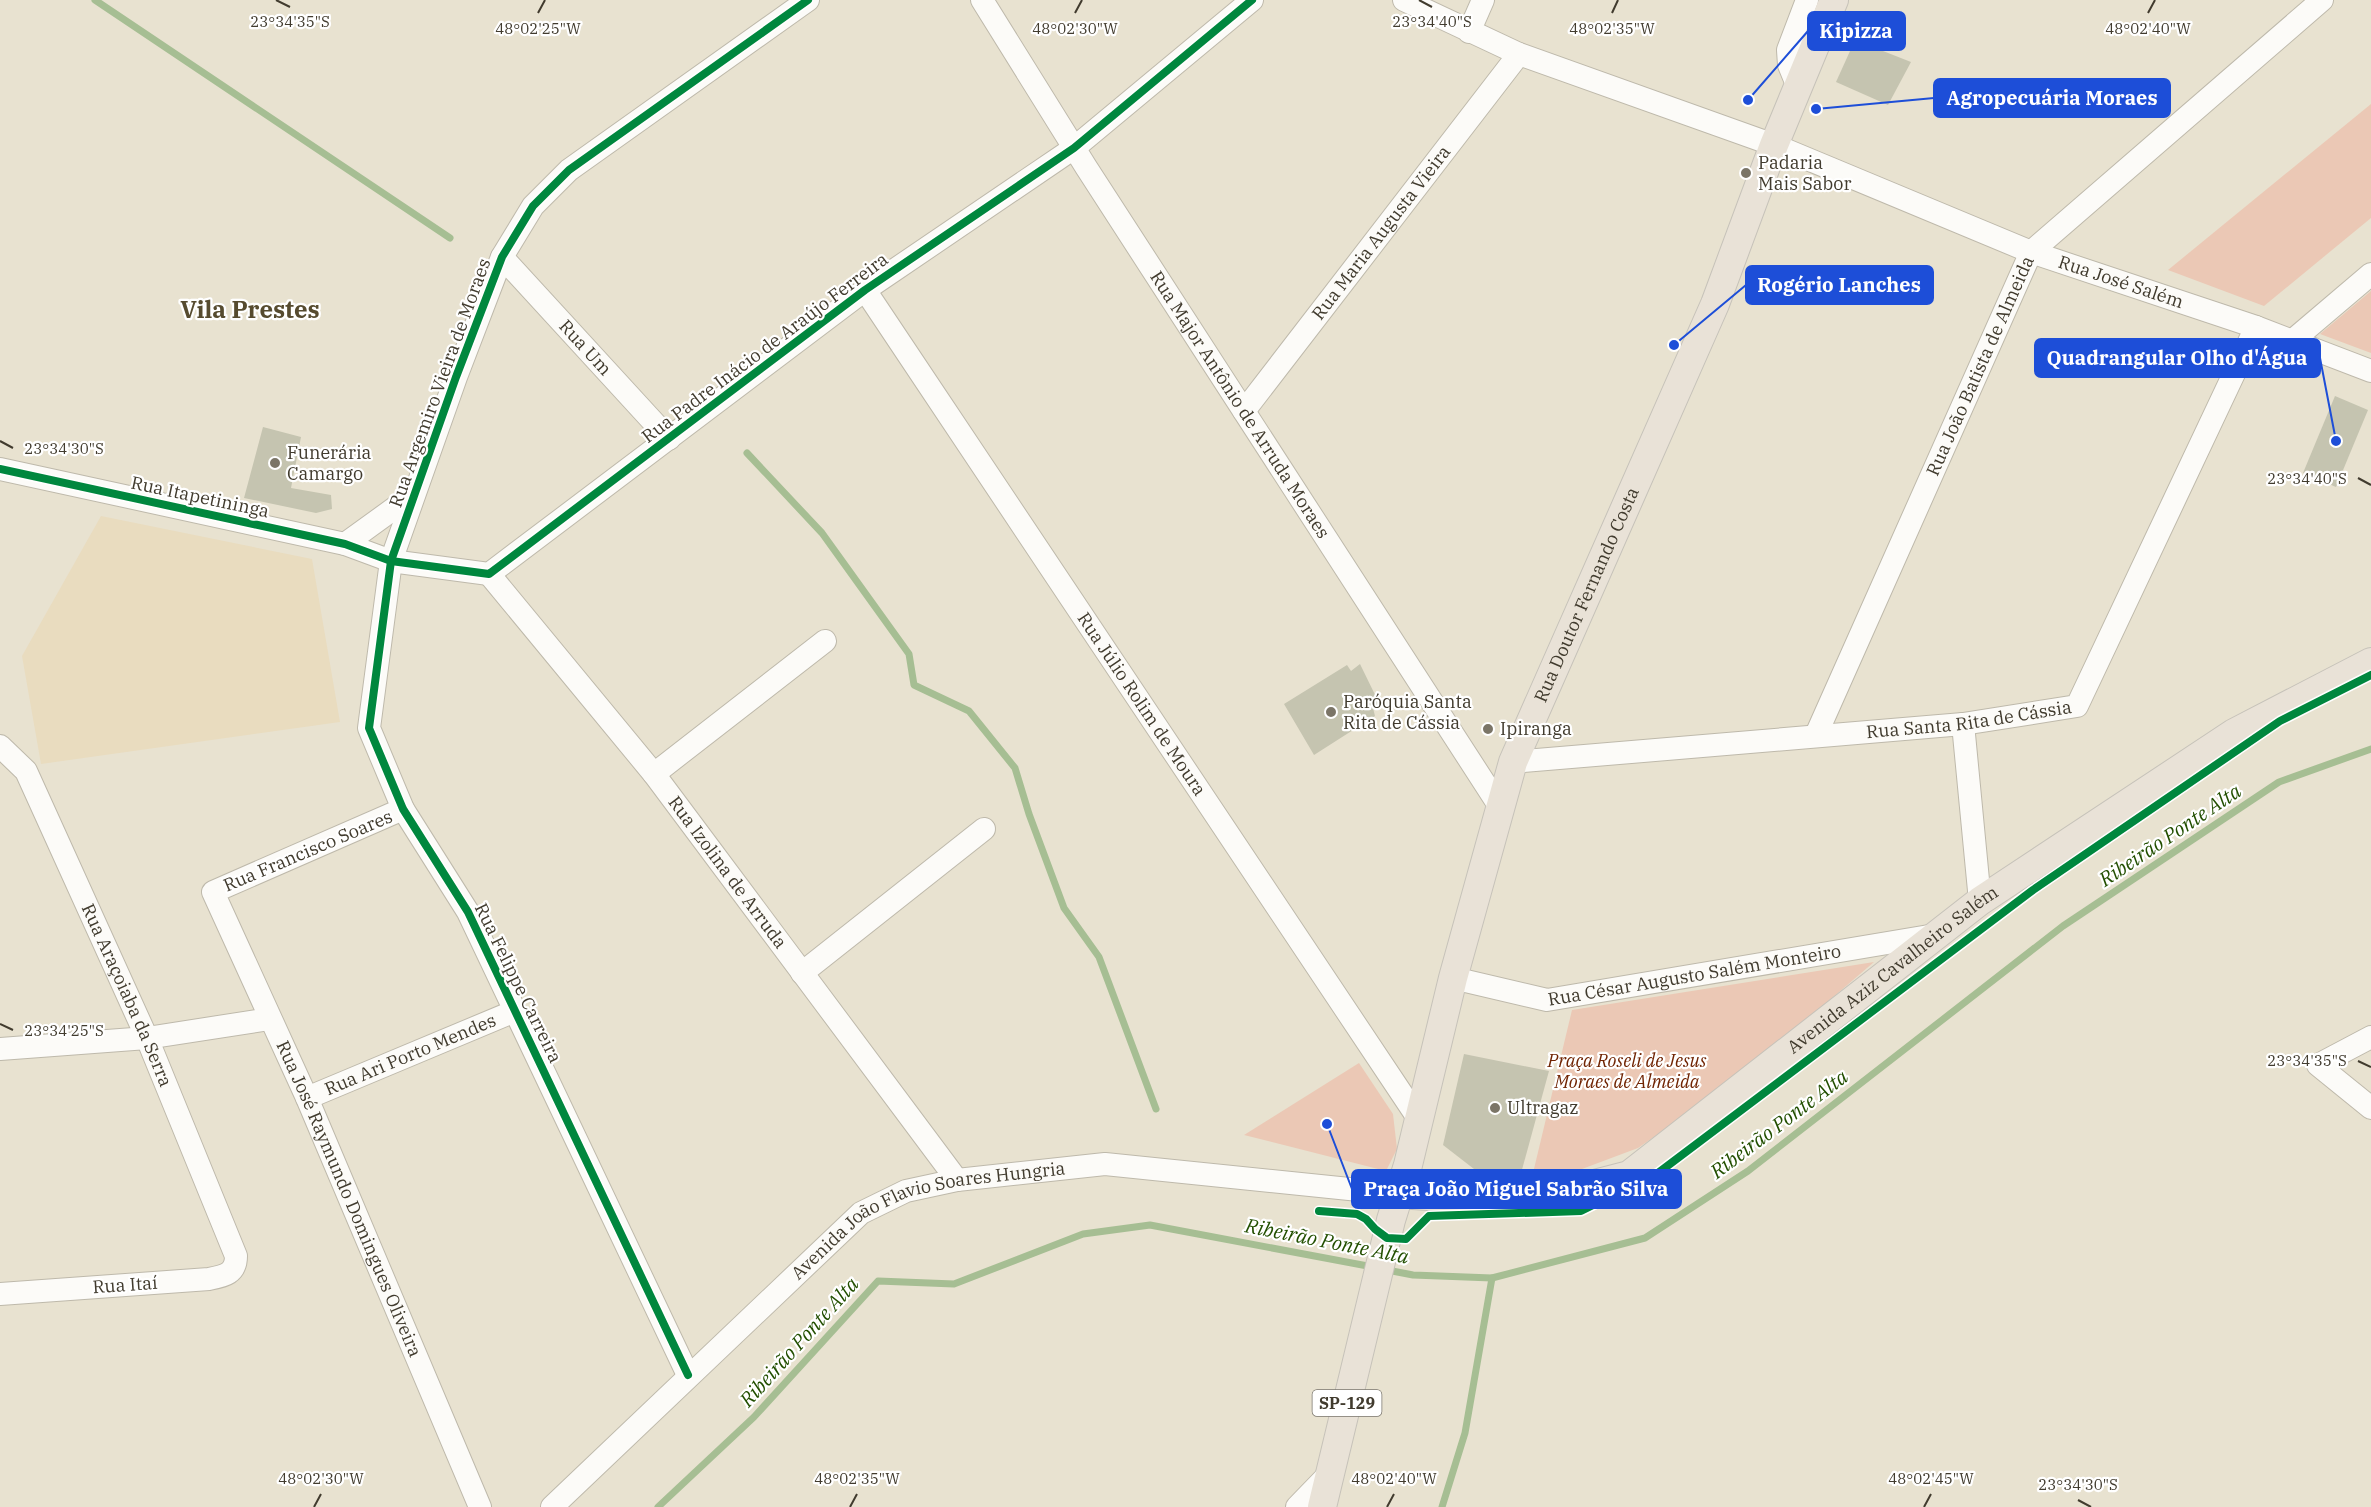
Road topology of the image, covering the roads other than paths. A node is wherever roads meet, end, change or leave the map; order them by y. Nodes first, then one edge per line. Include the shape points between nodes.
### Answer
1 (808, 0) edge
2 (982, 0) edge
3 (1252, 0) edge
4 (1404, 0) edge
5 (1482, 0) edge
6 (1807, 0) edge
7 (1834, 0) edge
8 (2322, 0) edge
9 (1469, 32) junction
10 (1519, 54) junction
11 (1798, 87) junction
12 (1774, 145) junction
13 (1074, 148) junction
14 (2031, 252) junction
15 (502, 257) junction
16 (2371, 274) edge
17 (865, 290) junction
18 (2256, 327) junction
19 (2292, 341) junction
20 (2371, 371) edge
21 (1244, 411) junction
22 (669, 439) junction
23 (0, 469) edge
24 (414, 494) junction
25 (345, 544) junction
26 (391, 561) junction
27 (489, 574) junction
28 (825, 641) dead end
29 (2371, 662) edge
30 (1963, 724) junction
31 (1816, 735) junction
32 (0, 746) edge
33 (1513, 762) junction
34 (654, 774) junction
35 (1500, 807) junction
36 (403, 809) junction
37 (984, 829) dead end
38 (213, 892) joint
39 (1980, 901) junction
40 (1937, 935) junction
41 (802, 974) junction
42 (1453, 978) junction
43 (515, 1011) junction
44 (270, 1019) junction
45 (2371, 1037) edge
46 (147, 1038) junction
47 (0, 1049) edge
48 (307, 1098) junction
49 (2371, 1108) edge
50 (1418, 1119) junction
51 (957, 1180) junction
52 (1398, 1194) junction
53 (236, 1256) joint
54 (0, 1294) edge
55 (688, 1375) junction
56 (1329, 1474) junction
57 (480, 1507) edge
58 (552, 1507) edge
59 (1298, 1507) edge
60 (1322, 1507) edge

1 - 15 street, Rua Argemiro Vieira de Moraes via 569,170 533,206
2 - 13 street, Rua Major Antônio de Arruda Moraes
3 - 13 street, Rua Padre Inácio de Araújo Ferreira
4 - 9 street
5 - 9 street
6 - 11 street via 1788,50
7 - 11 main road, Rua Doutor Fernando Costa
8 - 14 street, Rua João Batista de Almeida
9 - 10 street
10 - 12 street
10 - 21 street, Rua Maria Augusta Vieira
11 - 12 main road, Rua Doutor Fernando Costa
12 - 14 street, Rua José Salém
12 - 33 main road, Rua Doutor Fernando Costa via 1715,304
13 - 17 street, Rua Padre Inácio de Araújo Ferreira
13 - 21 street, Rua Major Antônio de Arruda Moraes
14 - 18 street, Rua José Salém
14 - 31 street, Rua João Batista de Almeida
15 - 22 street, Rua Um
15 - 24 street, Rua Argemiro Vieira de Moraes
16 - 19 street
17 - 22 street, Rua Padre Inácio de Araújo Ferreira
17 - 50 street, Rua Júlio Rolim de Moura
18 - 19 street, Rua José Salém
18 - 30 street, Rua Santa Rita de Cássia via 2077,706
19 - 20 street, Rua José Salém
21 - 35 street, Rua Major Antônio de Arruda Moraes
22 - 27 street, Rua Padre Inácio de Araújo Ferreira
23 - 25 street, Rua Itapetininga
24 - 25 street
24 - 26 street, Rua Argemiro Vieira de Moraes
25 - 26 street, Rua Itapetininga
26 - 27 street
26 - 36 street, Rua Felippe Carreira via 369,728
27 - 34 street, Rua Izolina de Arruda
28 - 34 street
29 - 39 main road, Avenida Aziz Cavalheiro Salém via 2234,733
30 - 31 street, Rua Santa Rita de Cássia
30 - 39 street
31 - 33 street, Rua Santa Rita de Cássia
32 - 46 street, Rua Araçoiaba da Serra via 26,771
33 - 35 main road, Rua Doutor Fernando Costa
34 - 41 street, Rua Izolina de Arruda
35 - 42 main road, Rua Doutor Fernando Costa
36 - 38 street, Rua Francisco Soares
36 - 43 street, Rua Felippe Carreira via 468,912
37 - 41 street
38 - 44 street, Rua José Raymundo Domingues Oliveira
39 - 40 main road, Avenida Aziz Cavalheiro Salém
40 - 42 street, Rua César Augusto Salém Monteiro via 1547,1000
40 - 52 main road, Avenida Aziz Cavalheiro Salém via 1629,1175 1552,1196 1458,1198
41 - 51 street, Rua Izolina de Arruda
42 - 50 main road, Rua Doutor Fernando Costa
43 - 48 street, Rua Ari Porto Mendes
43 - 55 street, Rua Felippe Carreira
44 - 46 street
44 - 48 street, Rua José Raymundo Domingues Oliveira
45 - 49 street via 2318,1065
46 - 47 street
46 - 53 street, Rua Araçoiaba da Serra
48 - 57 street, Rua José Raymundo Domingues Oliveira
50 - 52 main road, Rua Doutor Fernando Costa
51 - 52 street, Avenida João Flavio Soares Hungria via 1105,1164
51 - 55 street, Avenida João Flavio Soares Hungria via 906,1191 861,1213
52 - 56 main road, Rua Doutor Fernando Costa / SP-129
53 - 54 street, Rua Itaí via 231,1272 209,1279
55 - 58 street, Avenida João Flavio Soares Hungria
56 - 59 street
56 - 60 main road, SP-129

